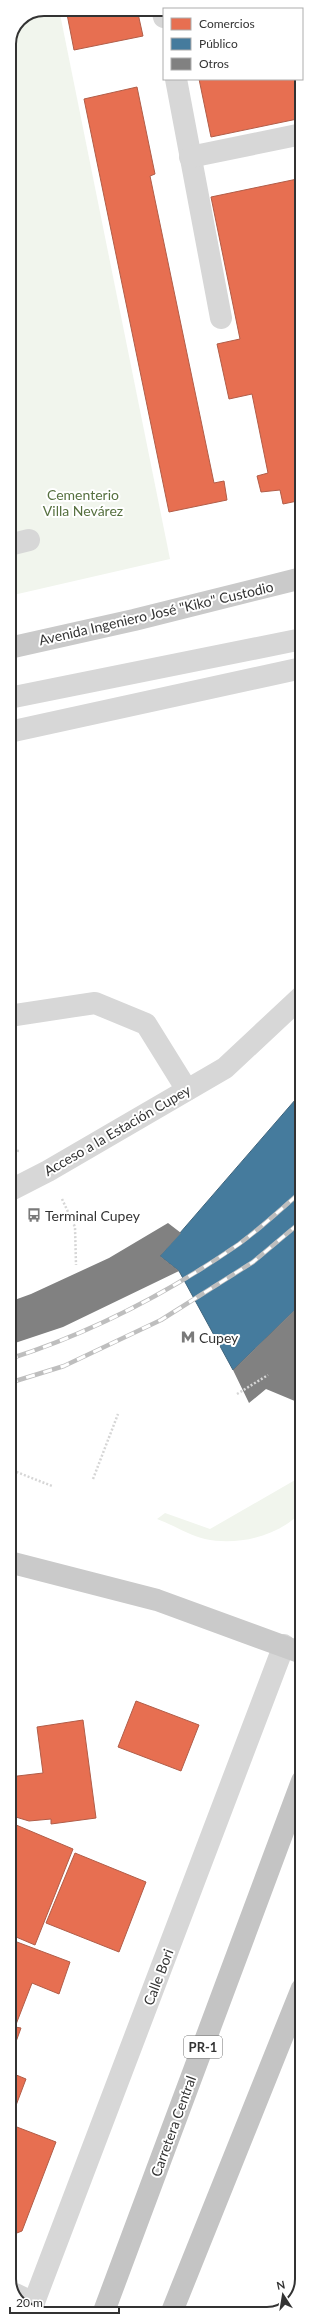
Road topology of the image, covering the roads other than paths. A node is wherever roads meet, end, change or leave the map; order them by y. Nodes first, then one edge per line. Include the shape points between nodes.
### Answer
1 (176, 80) edge
2 (295, 135) edge
3 (190, 157) junction
4 (221, 318) dead end
5 (295, 580) edge
6 (295, 640) edge
7 (16, 646) edge
8 (295, 670) edge
9 (16, 697) edge
10 (16, 730) edge
11 (295, 1003) edge
12 (16, 1015) edge
13 (187, 1090) junction
14 (16, 1187) edge
15 (16, 1564) edge
16 (293, 1649) edge
17 (295, 1800) edge
18 (295, 2005) edge
19 (27, 2300) edge
20 (106, 2307) edge
21 (174, 2307) edge

1 - 3 street
2 - 3 street
3 - 4 street
5 - 7 main road, Avenida Ingeniero José "Kiko" Custodio
6 - 9 street
8 - 10 street
11 - 13 street, Acceso a la Estación Cupey via 225,1068
12 - 13 street via 95,1003 146,1024
13 - 14 street, Acceso a la Estación Cupey
15 - 16 main road via 157,1600
16 - 19 street, Calle Bori
17 - 20 highway, Carretera Central / PR-1
18 - 21 highway

